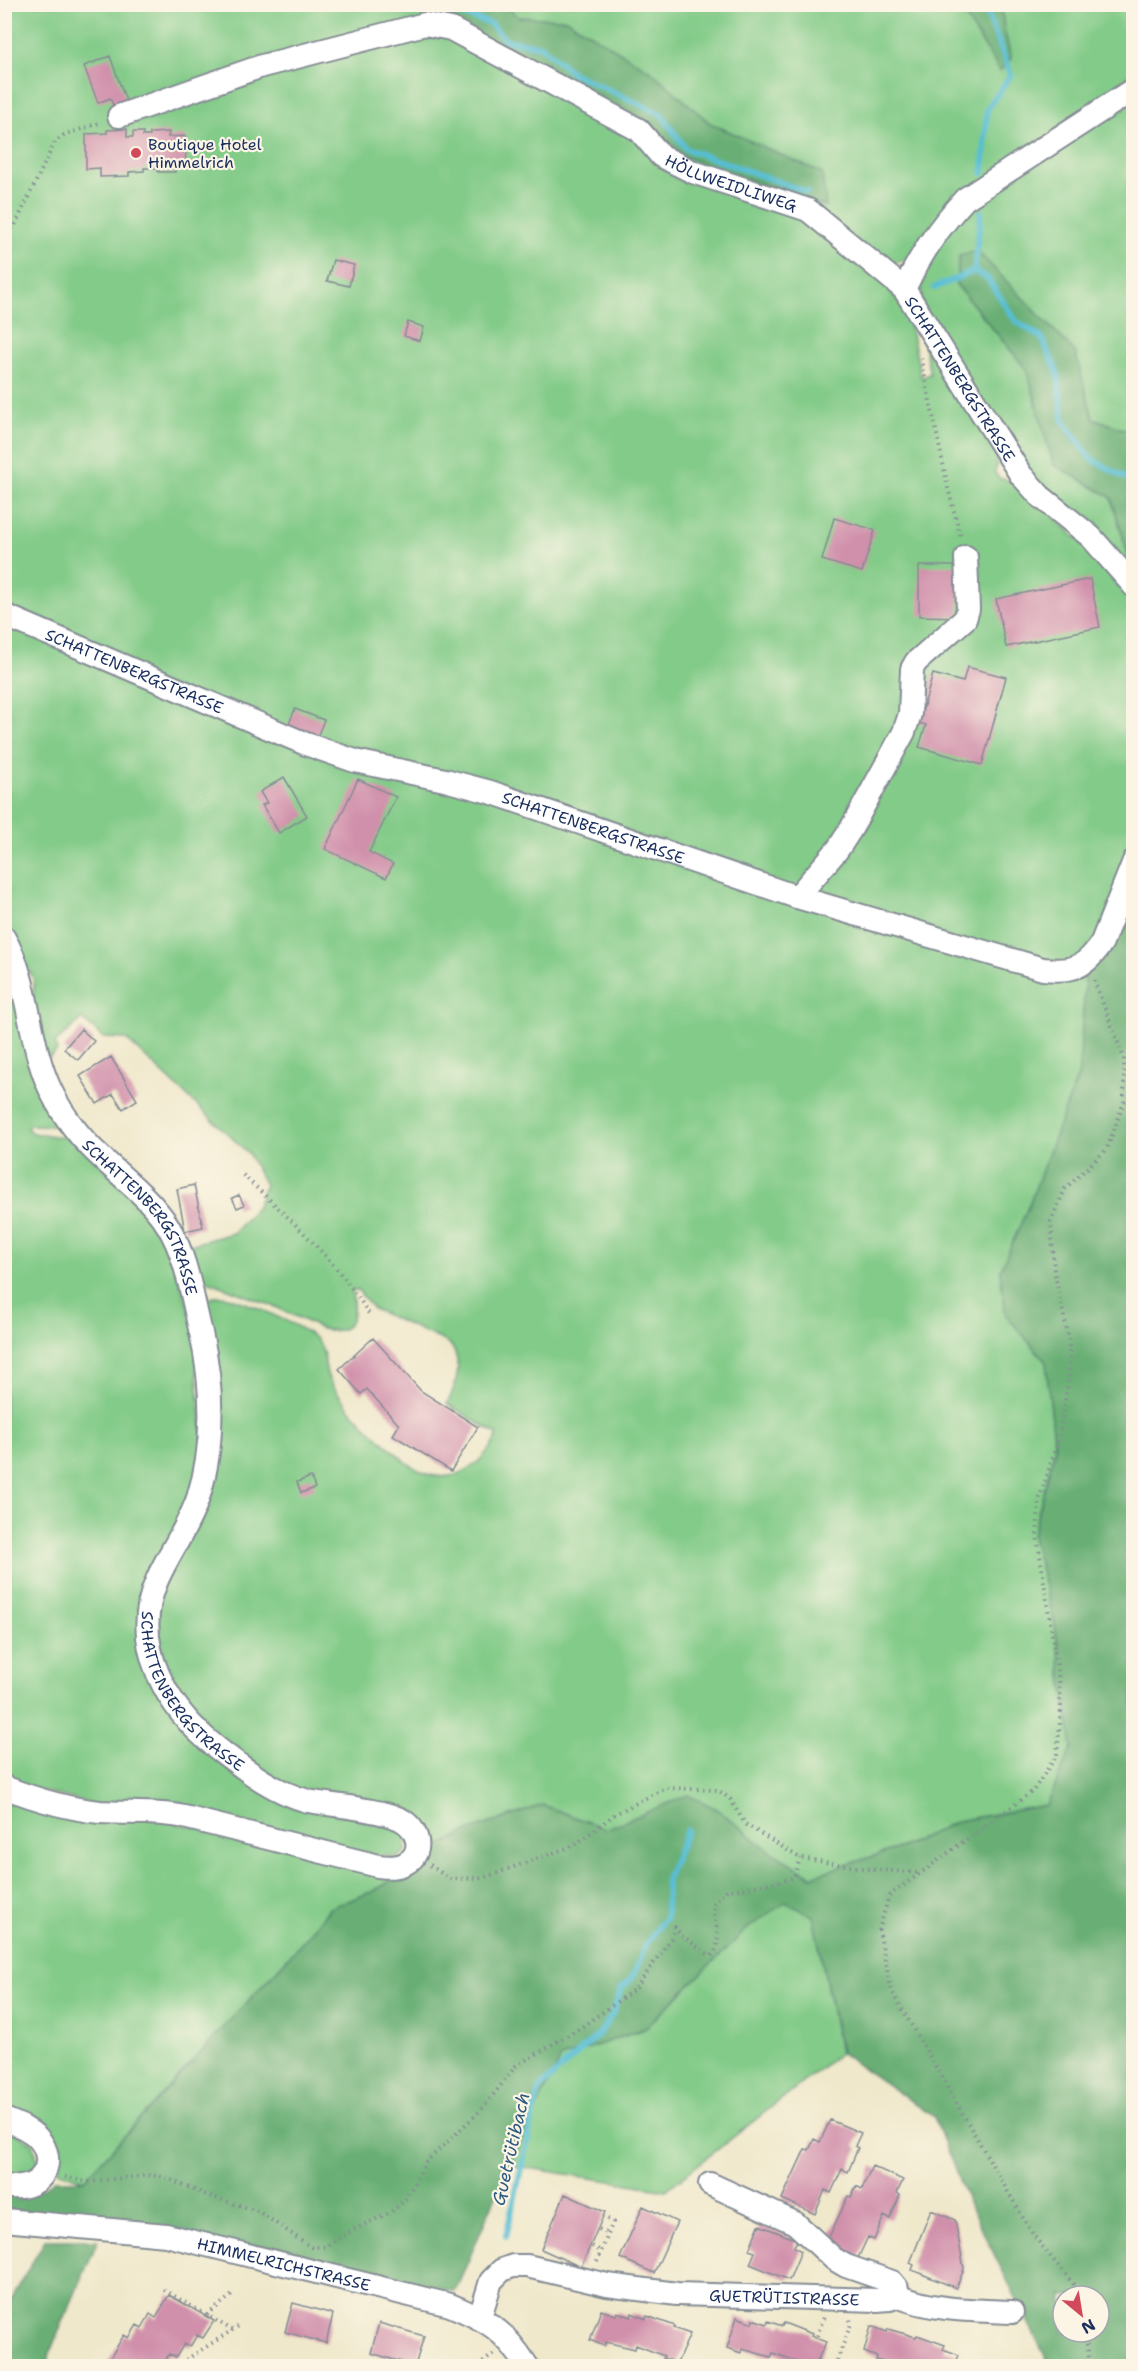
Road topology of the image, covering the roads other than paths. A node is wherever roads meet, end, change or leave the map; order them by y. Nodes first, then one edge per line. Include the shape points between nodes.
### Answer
1 (1134, 89) edge
2 (119, 116) road end
3 (904, 289) junction
4 (966, 557) road end
5 (1134, 586) edge
6 (4, 615) edge
7 (1134, 861) edge
8 (797, 897) junction
9 (4, 938) edge
10 (4, 1787) edge
11 (4, 2119) edge
12 (710, 2184) dead end
13 (4, 2185) edge
14 (8, 2226) edge
15 (897, 2296) junction
16 (1012, 2312) dead end
17 (480, 2317) junction
18 (527, 2367) edge

1 - 3 street, SCHATTENBERGSTRASSE via 965,199 921,254
2 - 3 street, HÖLLWEIDLIWEG via 262,66 425,24 451,29 639,130 661,156 693,172 808,210
3 - 5 street, SCHATTENBERGSTRASSE via 1021,475 1040,496 1091,537
4 - 8 street via 965,619 916,662 904,732 852,829
6 - 8 street, SCHATTENBERGSTRASSE via 306,744 355,761 490,792
7 - 8 street, SCHATTENBERGSTRASSE via 1102,942 1086,962 1069,970 1043,969
9 - 10 street, SCHATTENBERGSTRASSE via 16,963 37,1058 53,1095 85,1140 168,1226 187,1277 202,1337 210,1411 208,1450 191,1518 151,1594 148,1636 159,1679 173,1705 195,1729 256,1777 294,1798 399,1819 414,1830 418,1842 415,1854 402,1865 378,1866 184,1817 81,1809
11 - 13 street via 38,2138 47,2160 41,2178 30,2185
12 - 15 street, GUETRÜTISTRASSE via 795,2223 840,2264 892,2282
14 - 17 street, HIMMELRICHSTRASSE via 66,2224 166,2235 450,2305
15 - 16 street via 919,2305 946,2309
15 - 17 street, GUETRÜTISTRASSE via 884,2300 677,2294 513,2266 491,2281
17 - 18 street, HIMMELRICHSTRASSE via 510,2341

